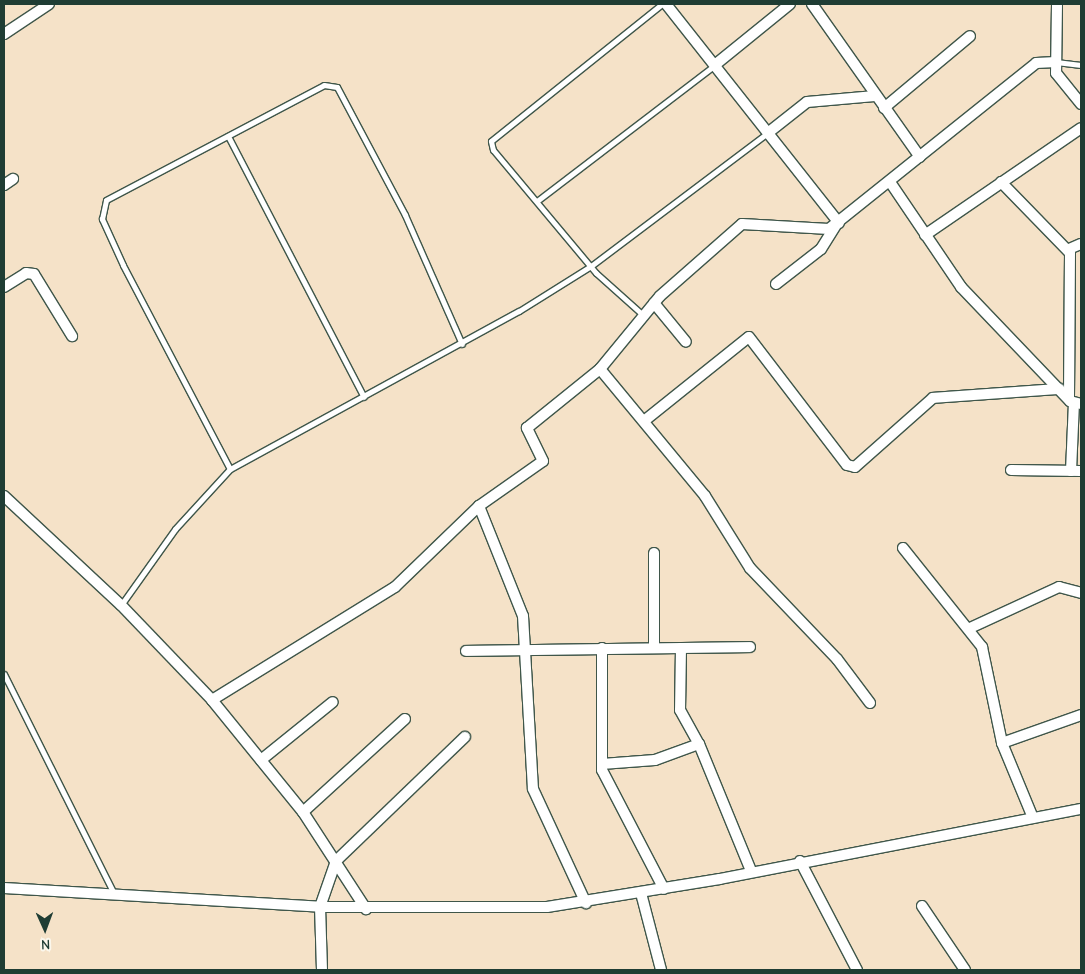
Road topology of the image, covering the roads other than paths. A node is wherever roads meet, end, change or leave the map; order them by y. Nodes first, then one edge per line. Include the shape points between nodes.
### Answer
1 (49, 4) edge
2 (664, 4) edge
3 (790, 4) edge
4 (812, 4) edge
5 (1057, 4) edge
6 (4, 34) edge
7 (970, 36) dead end
8 (1056, 62) junction
9 (716, 64) junction
10 (1081, 66) edge
11 (875, 96) junction
12 (1081, 104) edge
13 (884, 108) junction
14 (1081, 128) edge
15 (769, 132) junction
16 (228, 136) junction
17 (920, 157) junction
18 (890, 182) junction
19 (1001, 182) junction
20 (536, 201) junction
21 (837, 224) junction
22 (925, 235) junction
23 (1081, 244) edge
24 (1068, 249) junction
25 (591, 266) junction
26 (776, 284) dead end
27 (4, 287) edge
28 (654, 303) junction
29 (643, 315) junction
30 (72, 336) dead end
31 (686, 342) dead end
32 (462, 344) junction
33 (600, 369) junction
34 (1060, 389) junction
35 (364, 397) junction
36 (1075, 402) edge
37 (644, 421) junction
38 (230, 469) junction
39 (1011, 470) dead end
40 (1076, 471) edge
41 (4, 496) edge
42 (478, 506) junction
43 (903, 548) dead end
44 (654, 553) dead end
45 (1081, 593) edge
46 (121, 605) junction
47 (970, 628) junction
48 (654, 647) junction
49 (750, 647) dead end
50 (602, 648) junction
51 (680, 648) junction
52 (528, 650) junction
53 (466, 651) dead end
54 (4, 674) edge
55 (212, 700) junction
56 (333, 702) dead end
57 (870, 703) dead end
58 (1081, 715) edge
59 (405, 719) dead end
60 (465, 737) dead end
61 (1002, 743) junction
62 (699, 744) junction
63 (261, 760) junction
64 (602, 764) junction
65 (1081, 809) edge
66 (303, 812) junction
67 (1034, 818) junction
68 (336, 861) junction
69 (800, 862) junction
70 (751, 871) junction
71 (4, 888) edge
72 (664, 889) junction
73 (641, 893) junction
74 (114, 894) junction
75 (586, 903) junction
76 (922, 906) dead end
77 (320, 907) junction
78 (366, 909) junction
79 (322, 970) edge
80 (661, 970) edge
81 (858, 970) edge
82 (966, 970) edge

1 - 6 street
2 - 9 street
2 - 20 lane via 491,141 493,150
3 - 9 street
4 - 11 street
5 - 8 street
7 - 13 street
8 - 10 lane
8 - 12 street via 1058,77
8 - 17 street via 1041,60
9 - 15 street
9 - 20 lane
11 - 13 street
11 - 15 street via 807,102
13 - 17 street
14 - 19 street
15 - 21 street
15 - 25 lane
16 - 32 lane via 324,85 337,87 405,215
16 - 35 lane
16 - 38 lane via 106,200 101,211 123,265
17 - 18 street
18 - 21 street
18 - 22 street
19 - 22 street
19 - 24 street
20 - 25 lane
21 - 26 street via 821,249
21 - 28 street via 816,231 742,224
22 - 34 street via 961,287
23 - 24 street
24 - 36 street
25 - 29 lane
25 - 32 lane
27 - 30 street via 26,273 34,274
28 - 29 street
28 - 31 street
29 - 33 street
32 - 35 lane
33 - 37 street
33 - 42 street via 526,430 542,461
34 - 36 street
34 - 37 street via 933,398 854,467 847,464 750,337
35 - 38 lane
36 - 40 street
37 - 57 street via 705,496 750,568 837,659
38 - 46 lane via 175,529
39 - 40 street
41 - 46 street
42 - 52 street via 521,611
42 - 55 street via 395,587
43 - 47 street
44 - 48 street
45 - 47 street via 1059,586
46 - 55 street
47 - 61 street via 984,653
48 - 50 street
48 - 51 street
49 - 51 street
50 - 52 street
50 - 64 street
51 - 62 street via 678,701
52 - 53 street
52 - 75 street via 533,789
54 - 74 lane
55 - 63 street
56 - 63 street
58 - 61 street
59 - 66 street
60 - 68 street
61 - 67 street
62 - 64 street via 655,760
62 - 70 street
63 - 66 street
64 - 72 street
65 - 67 street
66 - 68 street
67 - 69 street
68 - 77 street
68 - 78 street
69 - 70 street
69 - 81 street
70 - 72 street
71 - 74 street
72 - 73 street
73 - 75 street
73 - 80 street
74 - 77 street
75 - 78 street via 508,909
76 - 82 street
77 - 78 street
77 - 79 street

